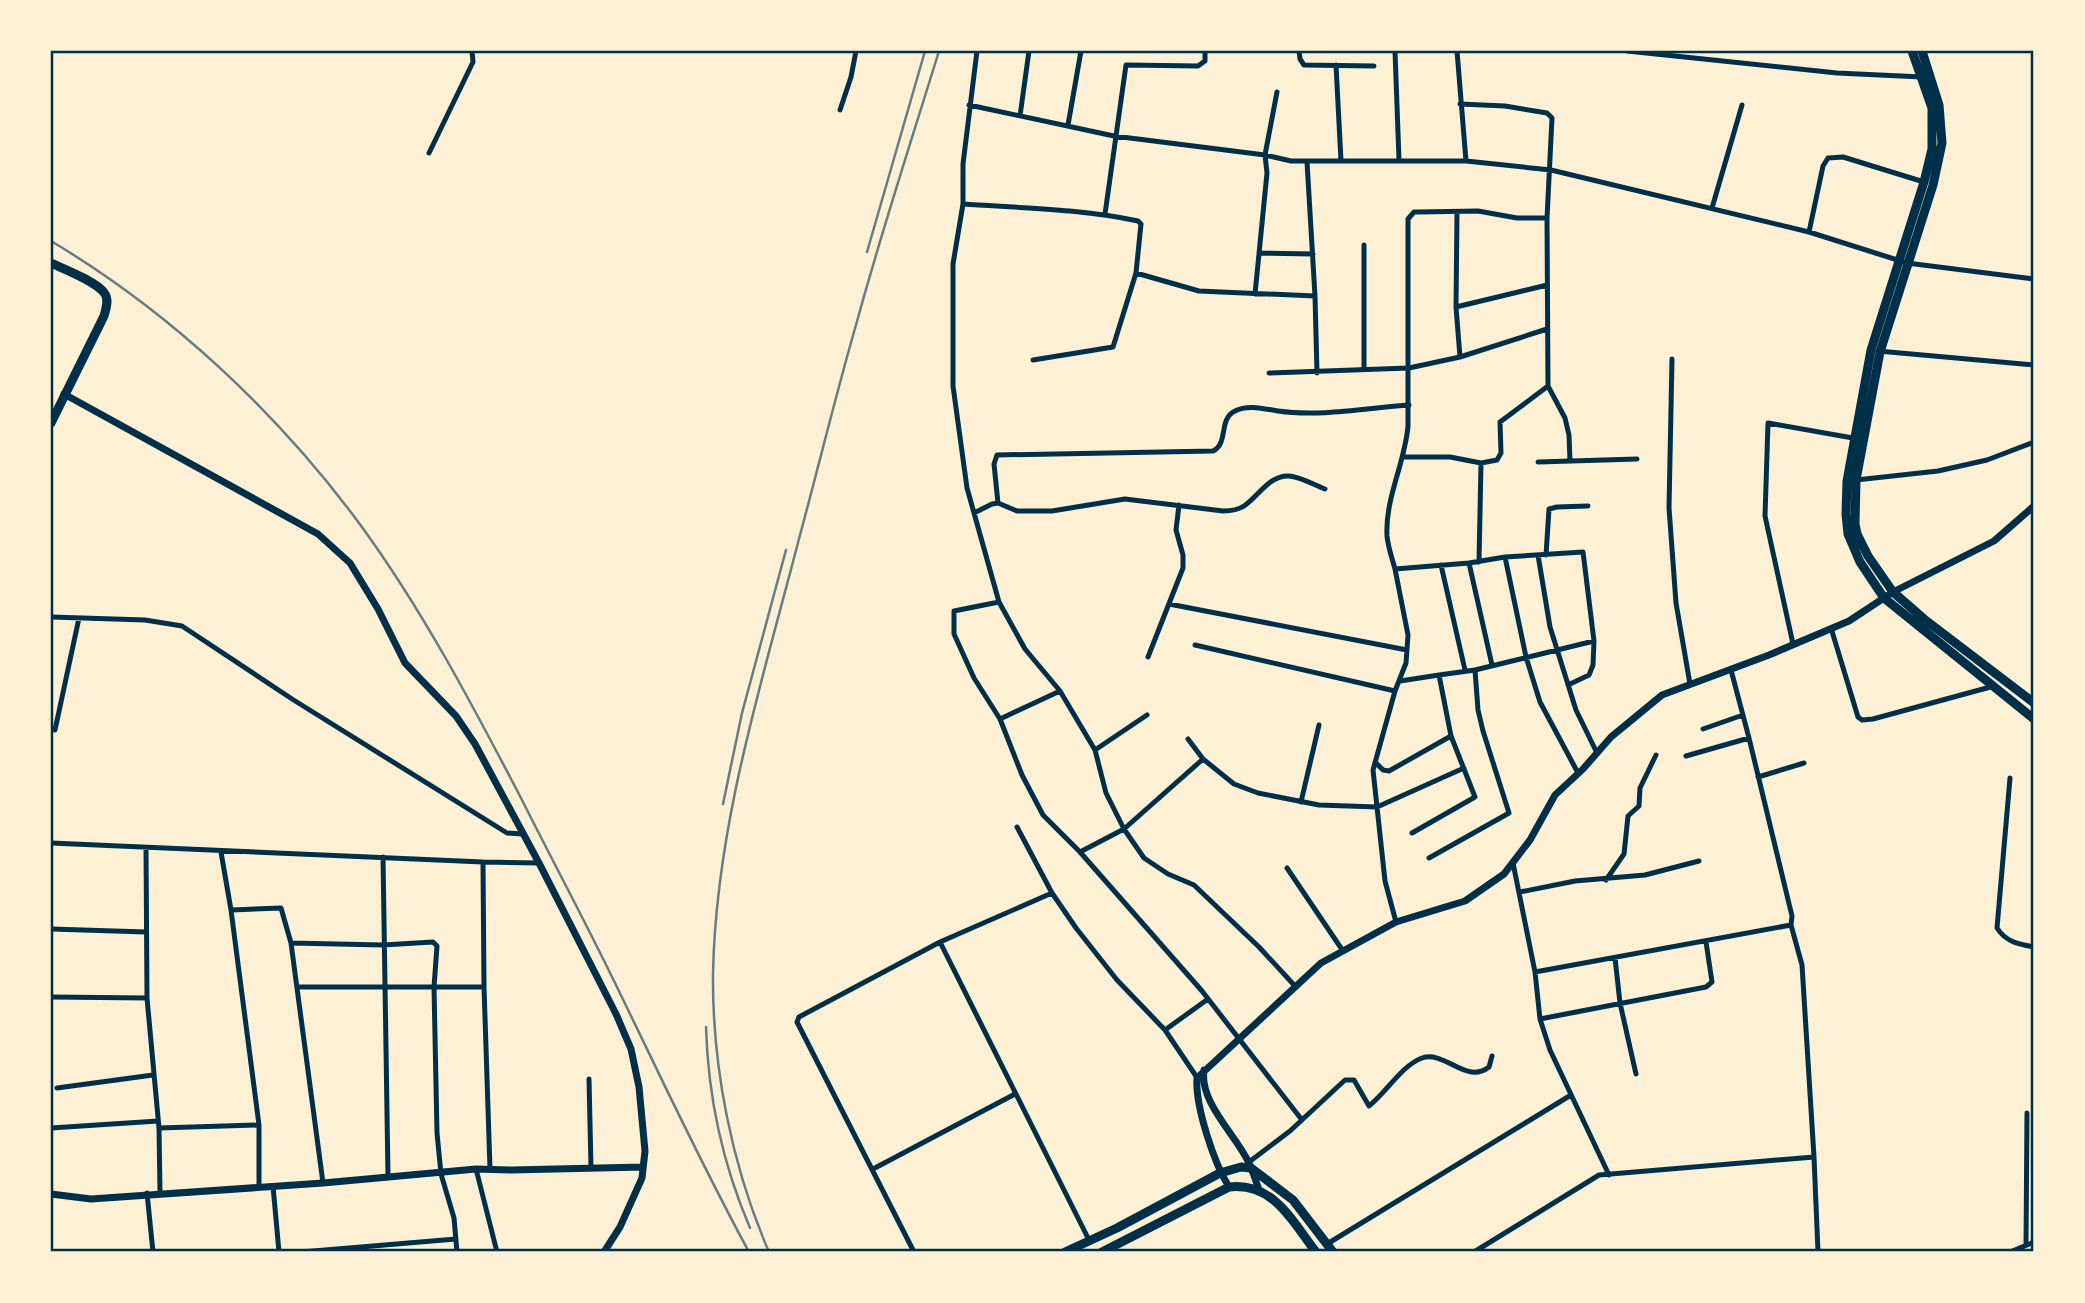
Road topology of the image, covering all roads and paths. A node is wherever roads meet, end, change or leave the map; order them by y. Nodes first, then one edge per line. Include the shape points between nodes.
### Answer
1 (472, 51) edge
2 (856, 51) edge
3 (976, 51) edge
4 (1029, 51) edge
5 (1081, 51) edge
6 (1205, 51) edge
7 (1299, 51) edge
8 (1395, 51) edge
9 (1457, 51) edge
10 (1627, 51) edge
11 (1912, 51) edge
12 (1922, 51) edge
13 (1336, 65) junction
14 (1374, 66) dead end
15 (1922, 78) junction
16 (1277, 92) dead end
17 (1460, 104) junction
18 (1742, 105) dead end
19 (969, 106) junction
20 (840, 110) dead end
21 (1020, 116) junction
22 (1068, 125) junction
23 (1114, 136) junction
24 (429, 152) dead end
25 (1265, 155) junction
26 (1399, 160) junction
27 (1341, 161) junction
28 (1466, 161) junction
29 (1307, 162) junction
30 (1550, 170) junction
31 (1924, 182) junction
32 (963, 204) junction
33 (1712, 208) junction
34 (1457, 213) junction
35 (1105, 214) junction
36 (1547, 218) junction
37 (1809, 232) junction
38 (1364, 245) dead end
39 (1259, 253) junction
40 (1313, 254) junction
41 (1903, 261) junction
42 (51, 264) edge
43 (1136, 273) junction
44 (2034, 279) edge
45 (1547, 285) junction
46 (1255, 294) junction
47 (1315, 296) junction
48 (1456, 307) junction
49 (1547, 329) junction
50 (1876, 351) junction
51 (1460, 358) junction
52 (1672, 359) dead end
53 (1033, 360) dead end
54 (2034, 365) edge
55 (1409, 368) junction
56 (1364, 369) junction
57 (1269, 373) dead end
58 (1317, 373) junction
59 (1548, 386) junction
60 (64, 394) junction
61 (1409, 405) junction
62 (51, 423) edge
63 (1853, 438) junction
64 (2034, 442) edge
65 (1403, 457) junction
66 (1637, 459) dead end
67 (1570, 461) junction
68 (1538, 462) dead end
69 (1481, 463) junction
70 (1856, 480) junction
71 (1325, 489) dead end
72 (998, 503) junction
73 (1180, 505) junction
74 (1588, 506) dead end
75 (2034, 506) edge
76 (974, 513) junction
77 (1538, 555) junction
78 (1546, 555) junction
79 (1505, 557) junction
80 (1479, 562) junction
81 (1468, 563) junction
82 (1441, 565) junction
83 (1395, 569) junction
84 (1889, 595) junction
85 (999, 602) junction
86 (1170, 604) junction
87 (51, 617) edge
88 (79, 618) junction
89 (1831, 628) junction
90 (1594, 641) junction
91 (1793, 644) junction
92 (1195, 645) dead end
93 (1407, 650) junction
94 (1558, 650) junction
95 (1148, 657) dead end
96 (1526, 657) junction
97 (1492, 666) junction
98 (1465, 670) junction
99 (1475, 670) junction
100 (1731, 670) junction
101 (1440, 675) junction
102 (1400, 681) junction
103 (1690, 684) junction
104 (1568, 685) junction
105 (1995, 686) junction
106 (1060, 691) junction
107 (1395, 691) junction
108 (2032, 698) edge
109 (1147, 715) dead end
110 (1743, 715) junction
111 (51, 717) edge
112 (1000, 719) junction
113 (2034, 719) edge
114 (58, 720) junction
115 (1319, 725) dead end
116 (1703, 729) dead end
117 (55, 730) dead end
118 (1451, 736) junction
119 (1749, 738) junction
120 (1188, 739) dead end
121 (1094, 750) junction
122 (1597, 753) junction
123 (1656, 755) dead end
124 (1686, 756) dead end
125 (1203, 759) junction
126 (1375, 762) junction
127 (1804, 763) dead end
128 (1464, 768) junction
129 (1578, 773) junction
130 (1758, 777) junction
131 (2010, 778) dead end
132 (1301, 802) junction
133 (1377, 807) junction
134 (1017, 827) dead end
135 (1124, 829) junction
136 (1412, 832) dead end
137 (522, 834) junction
138 (51, 843) edge
139 (146, 848) junction
140 (221, 852) junction
141 (1080, 852) junction
142 (383, 857) junction
143 (1429, 858) dead end
144 (1699, 861) dead end
145 (483, 862) junction
146 (1513, 862) junction
147 (539, 863) junction
148 (1287, 868) dead end
149 (1606, 880) junction
150 (1520, 892) junction
151 (1052, 893) junction
152 (231, 910) junction
153 (1396, 922) junction
154 (1791, 925) junction
155 (51, 929) edge
156 (146, 932) junction
157 (940, 942) junction
158 (1706, 942) junction
159 (291, 943) junction
160 (383, 945) junction
161 (2034, 947) edge
162 (1343, 951) junction
163 (1615, 958) junction
164 (1535, 972) junction
165 (1295, 986) junction
166 (297, 987) junction
167 (434, 987) junction
168 (484, 987) junction
169 (383, 989) junction
170 (51, 998) edge
171 (147, 998) junction
172 (1208, 999) junction
173 (1620, 1003) junction
174 (1540, 1019) junction
175 (1165, 1030) junction
176 (1238, 1038) junction
177 (1492, 1056) dead end
178 (1636, 1074) dead end
179 (153, 1076) junction
180 (589, 1079) dead end
181 (1199, 1081) junction
182 (57, 1088) dead end
183 (1015, 1094) junction
184 (1571, 1095) junction
185 (2027, 1113) dead end
186 (1302, 1120) junction
187 (158, 1124) junction
188 (259, 1125) junction
189 (51, 1128) edge
190 (1814, 1157) junction
191 (1250, 1165) junction
192 (643, 1167) junction
193 (591, 1168) junction
194 (476, 1169) junction
195 (490, 1169) junction
196 (873, 1169) junction
197 (1220, 1173) junction
198 (441, 1174) junction
199 (1609, 1175) junction
200 (388, 1176) junction
201 (323, 1183) junction
202 (273, 1185) junction
203 (260, 1186) junction
204 (1229, 1187) junction
205 (1259, 1190) junction
206 (146, 1193) junction
207 (160, 1193) junction
208 (51, 1195) edge
209 (456, 1239) junction
210 (1089, 1240) junction
211 (2034, 1242) edge
212 (2026, 1244) junction
213 (1330, 1248) edge
214 (153, 1252) edge
215 (279, 1252) edge
216 (301, 1252) edge
217 (457, 1252) edge
218 (497, 1252) edge
219 (604, 1252) edge
220 (914, 1252) edge
221 (1065, 1252) edge
222 (1102, 1252) edge
223 (1317, 1252) edge
224 (1474, 1252) edge
225 (1818, 1252) edge
226 (2010, 1252) edge

1 - 24 street via 473,62
2 - 20 street
3 - 19 street
4 - 21 street
5 - 22 street
6 - 23 street via 1205,61 1197,66 1127,64
7 - 13 street via 1304,65
8 - 26 street
9 - 17 street
10 - 15 street
11 - 15 main road
12 - 41 main road via 1939,104 1942,143 1933,185
13 - 14 street
13 - 27 street
15 - 31 main road via 1934,126
16 - 25 street
17 - 28 street
17 - 30 street via 1549,114
18 - 33 street
19 - 21 street
19 - 32 street
21 - 22 street
22 - 23 street
23 - 25 street
23 - 35 street
25 - 29 street
25 - 39 street
26 - 27 street
26 - 28 street
27 - 29 street
28 - 30 street
29 - 40 street
30 - 33 street
30 - 36 street
31 - 37 street via 1843,157 1828,158
31 - 41 main road
32 - 35 street
32 - 76 street via 953,264 953,386 960,451
33 - 37 street
34 - 36 street
34 - 48 street
34 - 55 street via 1414,212 1408,219
35 - 43 street via 1141,224
36 - 45 street
37 - 41 street
38 - 56 street
39 - 40 street
39 - 46 street
40 - 47 street
41 - 44 street
41 - 50 main road
42 - 60 main road via 97,286 107,301 104,316
43 - 46 street via 1199,291
43 - 53 street via 1113,347
45 - 48 street
45 - 49 street
46 - 47 street
47 - 58 street
48 - 51 street
49 - 51 street
49 - 59 street
50 - 54 street
50 - 63 main road
50 - 70 main road
51 - 55 street
52 - 103 street via 1669,508 1676,603
55 - 56 street
55 - 61 street
56 - 58 street
57 - 58 street
59 - 67 street via 1565,418
59 - 69 street via 1504,417 1499,426 1499,458
60 - 62 main road
60 - 137 street via 318,534 350,563 405,663 456,716 475,744
61 - 65 street
61 - 72 street via 1299,413 1238,409 1227,419 1221,446 1211,452 998,455 994,464
63 - 84 main road via 1847,481 1848,534 1860,562
63 - 91 street via 1768,424 1765,516
64 - 70 street via 1987,460 1938,471
65 - 69 street via 1450,457
65 - 83 street via 1387,527
66 - 67 street
67 - 68 street
69 - 80 street
70 - 84 main road via 1857,534
71 - 73 street via 1290,476 1279,477 1237,510
72 - 73 street via 1027,512 1125,499
72 - 76 street
73 - 86 street via 1176,530 1183,568
74 - 78 street via 1549,509
75 - 84 street via 1994,541
76 - 85 street
77 - 78 street
77 - 79 street
77 - 94 street
78 - 90 street via 1583,552
79 - 80 street
79 - 96 street
80 - 81 street
81 - 82 street
81 - 97 street
82 - 83 street
82 - 98 street
83 - 93 street
84 - 89 street
84 - 105 main road
84 - 108 main road
85 - 106 street via 1025,649
85 - 112 street via 954,611 954,634
86 - 93 street
86 - 95 street
87 - 88 street
88 - 114 street
88 - 137 street via 182,626 507,833
89 - 91 street
89 - 105 street via 1862,720
90 - 94 street
90 - 104 street via 1589,676
91 - 100 street
92 - 107 street
93 - 102 street
94 - 96 street
94 - 104 street
96 - 97 street
96 - 129 street via 1541,702
97 - 99 street
98 - 99 street
98 - 101 street
99 - 143 street via 1483,731 1509,813
100 - 103 street
100 - 110 street
101 - 102 street
101 - 118 street
102 - 107 street
103 - 122 street via 1662,695
104 - 122 street
105 - 113 main road
106 - 112 street
106 - 121 street
107 - 126 street
109 - 121 street
110 - 116 street
110 - 119 street
111 - 114 street
112 - 141 street via 1043,815
114 - 117 street
115 - 132 street
118 - 126 street via 1389,771
118 - 128 street
119 - 124 street
119 - 130 street
120 - 125 street
121 - 135 street via 1106,793
122 - 129 street
123 - 149 street via 1640,788 1639,806 1628,816 1623,856
125 - 132 street via 1245,789
125 - 135 street
126 - 133 street
127 - 130 street
128 - 133 street
128 - 136 street via 1475,797
129 - 146 street via 1555,796
130 - 154 street
131 - 161 street via 1997,928 2010,941
132 - 133 street
133 - 153 street via 1385,881
134 - 151 street
135 - 141 street
135 - 165 street via 1144,858 1194,886
137 - 147 street
138 - 139 street
139 - 140 street
139 - 156 street
140 - 142 street
140 - 152 street
141 - 172 street
142 - 145 street
142 - 160 street
144 - 149 street
145 - 147 street
145 - 168 street
146 - 150 street
146 - 153 street via 1504,874 1465,901
147 - 192 street via 631,1049 644,1124
148 - 162 street
149 - 150 street
150 - 164 street
151 - 157 street
151 - 175 street via 1117,979
152 - 159 street via 281,908
152 - 188 street
153 - 162 street
154 - 158 street
154 - 190 street via 1802,965
155 - 156 street
156 - 171 street
157 - 183 street
157 - 196 street via 797,1018
158 - 163 street
158 - 173 street via 1710,985
159 - 160 street
159 - 166 street
160 - 167 street via 436,943
160 - 169 street
162 - 165 street
163 - 164 street
163 - 173 street
164 - 174 street
165 - 176 street
166 - 169 street
166 - 201 street
167 - 168 street
167 - 169 street
167 - 198 street
168 - 195 street
169 - 200 street
170 - 171 street
171 - 179 street
172 - 175 street
172 - 176 street
173 - 174 street
173 - 178 street
174 - 184 street
175 - 181 street
176 - 181 street via 1204,1069
176 - 186 street
177 - 186 street via 1489,1067 1479,1072 1434,1058 1420,1059 1369,1106 1354,1080 1348,1079
179 - 182 street
179 - 187 street
180 - 193 street
181 - 191 street
181 - 197 street via 1199,1108
183 - 196 street
183 - 210 street
184 - 199 street
184 - 213 street
185 - 212 street
186 - 191 street
187 - 188 street
187 - 189 street
187 - 207 street
188 - 203 street
190 - 199 street
190 - 225 street
191 - 197 main road
191 - 205 street
191 - 213 main road via 1293,1200
192 - 193 street
192 - 219 street via 620,1227
193 - 195 street
194 - 195 street
194 - 198 street
194 - 218 street
196 - 220 street
197 - 204 street
197 - 210 main road
198 - 200 street
198 - 209 street
199 - 224 street via 1600,1175
200 - 201 street
201 - 202 street
202 - 203 street
202 - 215 street
203 - 207 street
204 - 205 main road
204 - 222 main road
205 - 223 main road via 1283,1209
206 - 207 street
206 - 208 street via 91,1199
206 - 214 street
209 - 216 street
209 - 217 street
210 - 221 main road
211 - 212 street
212 - 226 street

